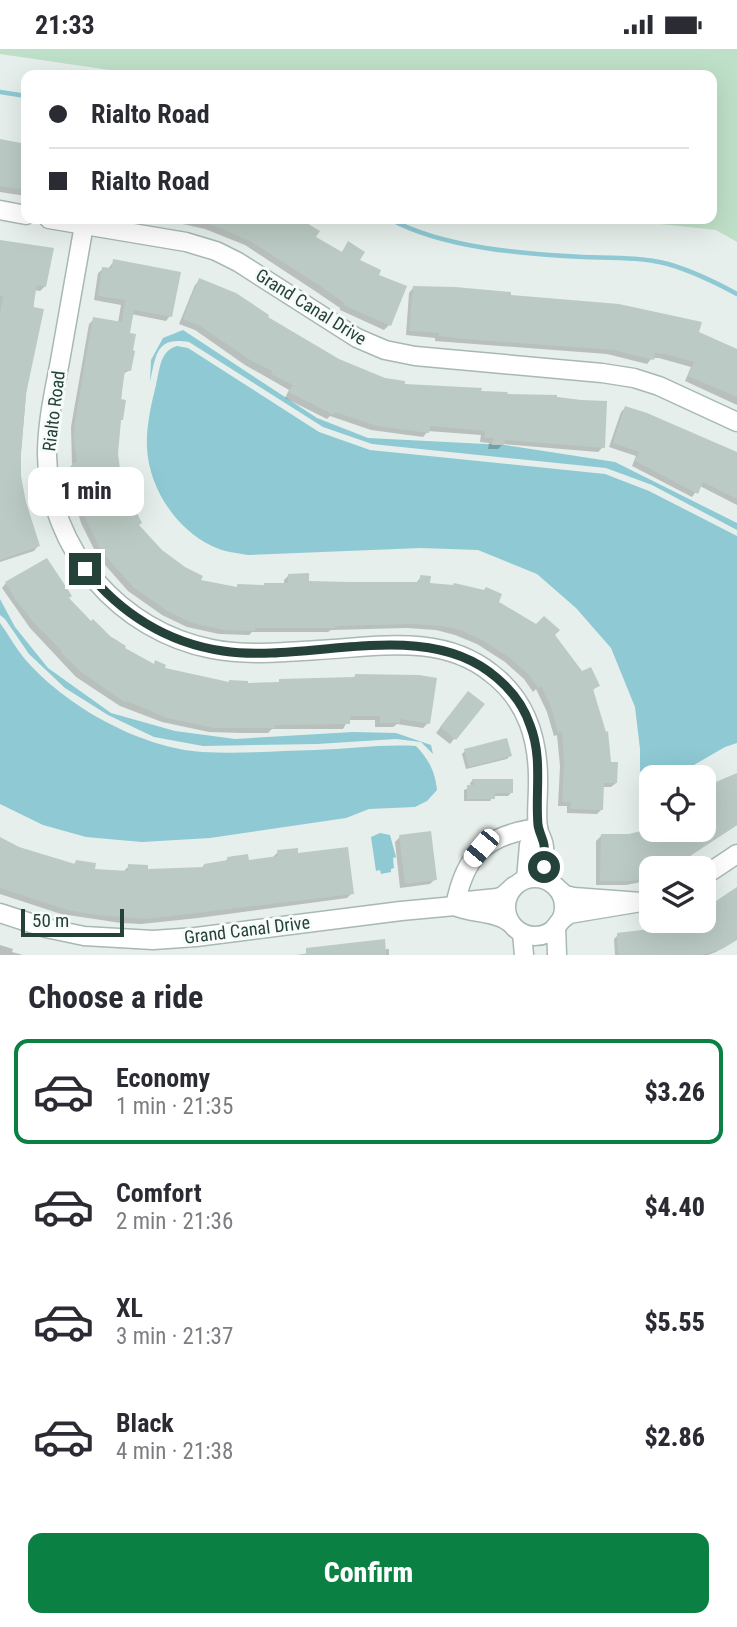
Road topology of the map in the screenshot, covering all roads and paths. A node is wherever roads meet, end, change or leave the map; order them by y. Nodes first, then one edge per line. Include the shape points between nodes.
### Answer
1 (0, 210) edge
2 (21, 214) edge
3 (78, 224) edge
4 (84, 225) junction
5 (737, 422) edge
6 (538, 828) junction
7 (737, 854) edge
8 (716, 868) edge
9 (520, 883) junction
10 (554, 885) junction
11 (639, 901) edge
12 (639, 902) edge
13 (455, 906) junction
14 (0, 913) edge
15 (557, 924) junction
16 (516, 928) junction
17 (524, 955) edge
18 (557, 955) edge

1 - 2 street
3 - 4 street, Grand Canal Drive
4 - 5 street, Grand Canal Drive via 216,251 357,338 385,350 634,378
4 - 6 street, Rialto Road via 47,457 56,509 85,569 119,605 143,622 176,639 211,649 254,653 417,645 444,649 481,665 503,683 530,723 538,762
6 - 9 street, Rialto Road
6 - 10 street, Rialto Road via 544,844 544,871
6 - 13 street via 517,831 481,848 460,881
7 - 8 street
9 - 10 street via 537,878
9 - 13 street, Grand Canal Drive via 498,898
9 - 16 street via 505,904
10 - 11 street via 574,897
10 - 15 street via 564,908
12 - 15 street via 569,914
13 - 14 street, Grand Canal Drive via 153,940 84,936
13 - 16 street, Grand Canal Drive via 501,917
15 - 16 street via 541,935
15 - 18 street
16 - 17 street

